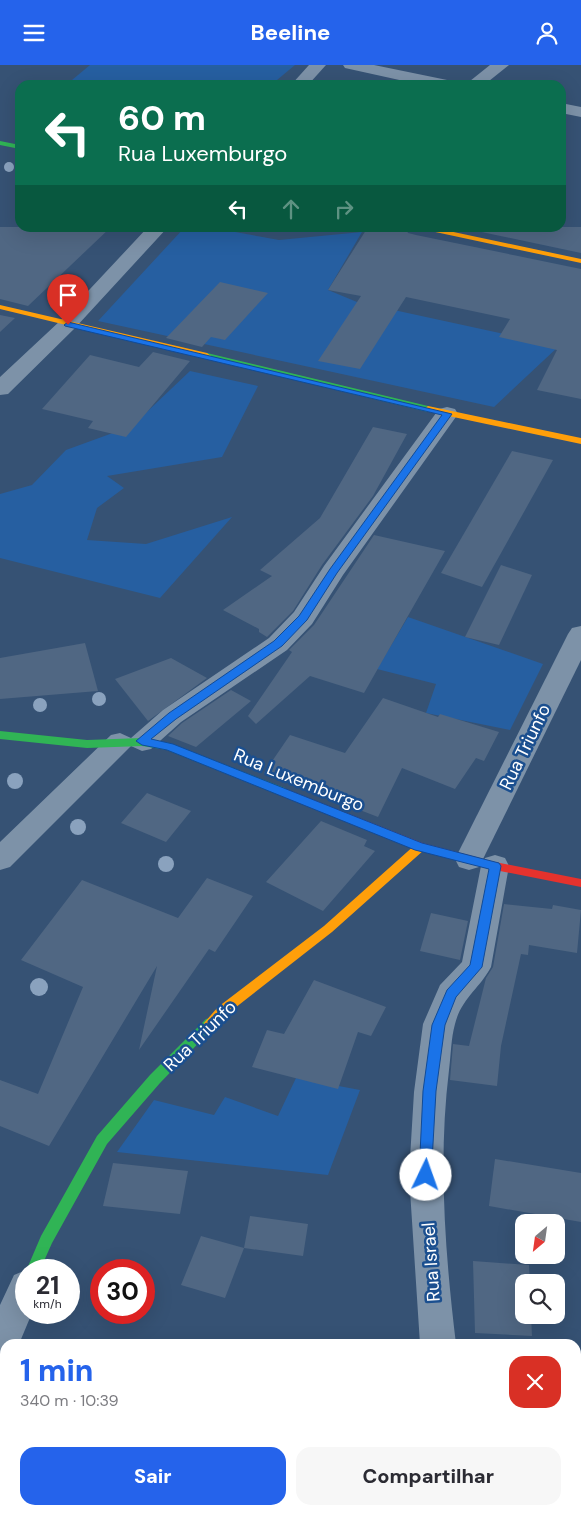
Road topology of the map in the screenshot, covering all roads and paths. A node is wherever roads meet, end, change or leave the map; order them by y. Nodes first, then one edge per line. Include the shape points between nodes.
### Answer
1 (318, 65) edge
2 (351, 65) edge
3 (501, 65) edge
4 (303, 80) edge
5 (422, 80) edge
6 (481, 80) edge
7 (566, 109) edge
8 (581, 112) edge
9 (0, 143) edge
10 (15, 146) edge
11 (154, 232) edge
12 (440, 232) edge
13 (581, 261) edge
14 (0, 307) edge
15 (68, 325) junction
16 (0, 389) edge
17 (447, 414) junction
18 (581, 441) edge
19 (581, 634) edge
20 (0, 735) edge
21 (131, 742) junction
22 (420, 847) junction
23 (0, 859) edge
24 (482, 863) junction
25 (581, 883) edge
26 (38, 1259) edge
27 (15, 1312) edge
28 (3, 1339) edge
29 (437, 1339) edge

1 - 4 street
2 - 5 street
3 - 6 street
7 - 8 street
9 - 10 street
11 - 15 street
12 - 13 street
14 - 15 street
15 - 16 street
15 - 17 street
17 - 18 street
17 - 21 street via 333,571 303,618 278,644
19 - 24 street, Rua Triunfo
20 - 21 street, Rua Luxemburgo via 87,744
21 - 22 street, Rua Luxemburgo via 169,747
21 - 23 street
22 - 24 street, Rua Luxemburgo
22 - 26 street, Rua Triunfo via 328,929 222,1011 155,1079 102,1139
24 - 25 street, Rua Luxemburgo
24 - 29 street, Rua Israel via 476,967 451,994 439,1025 430,1091 426,1175
27 - 28 street

